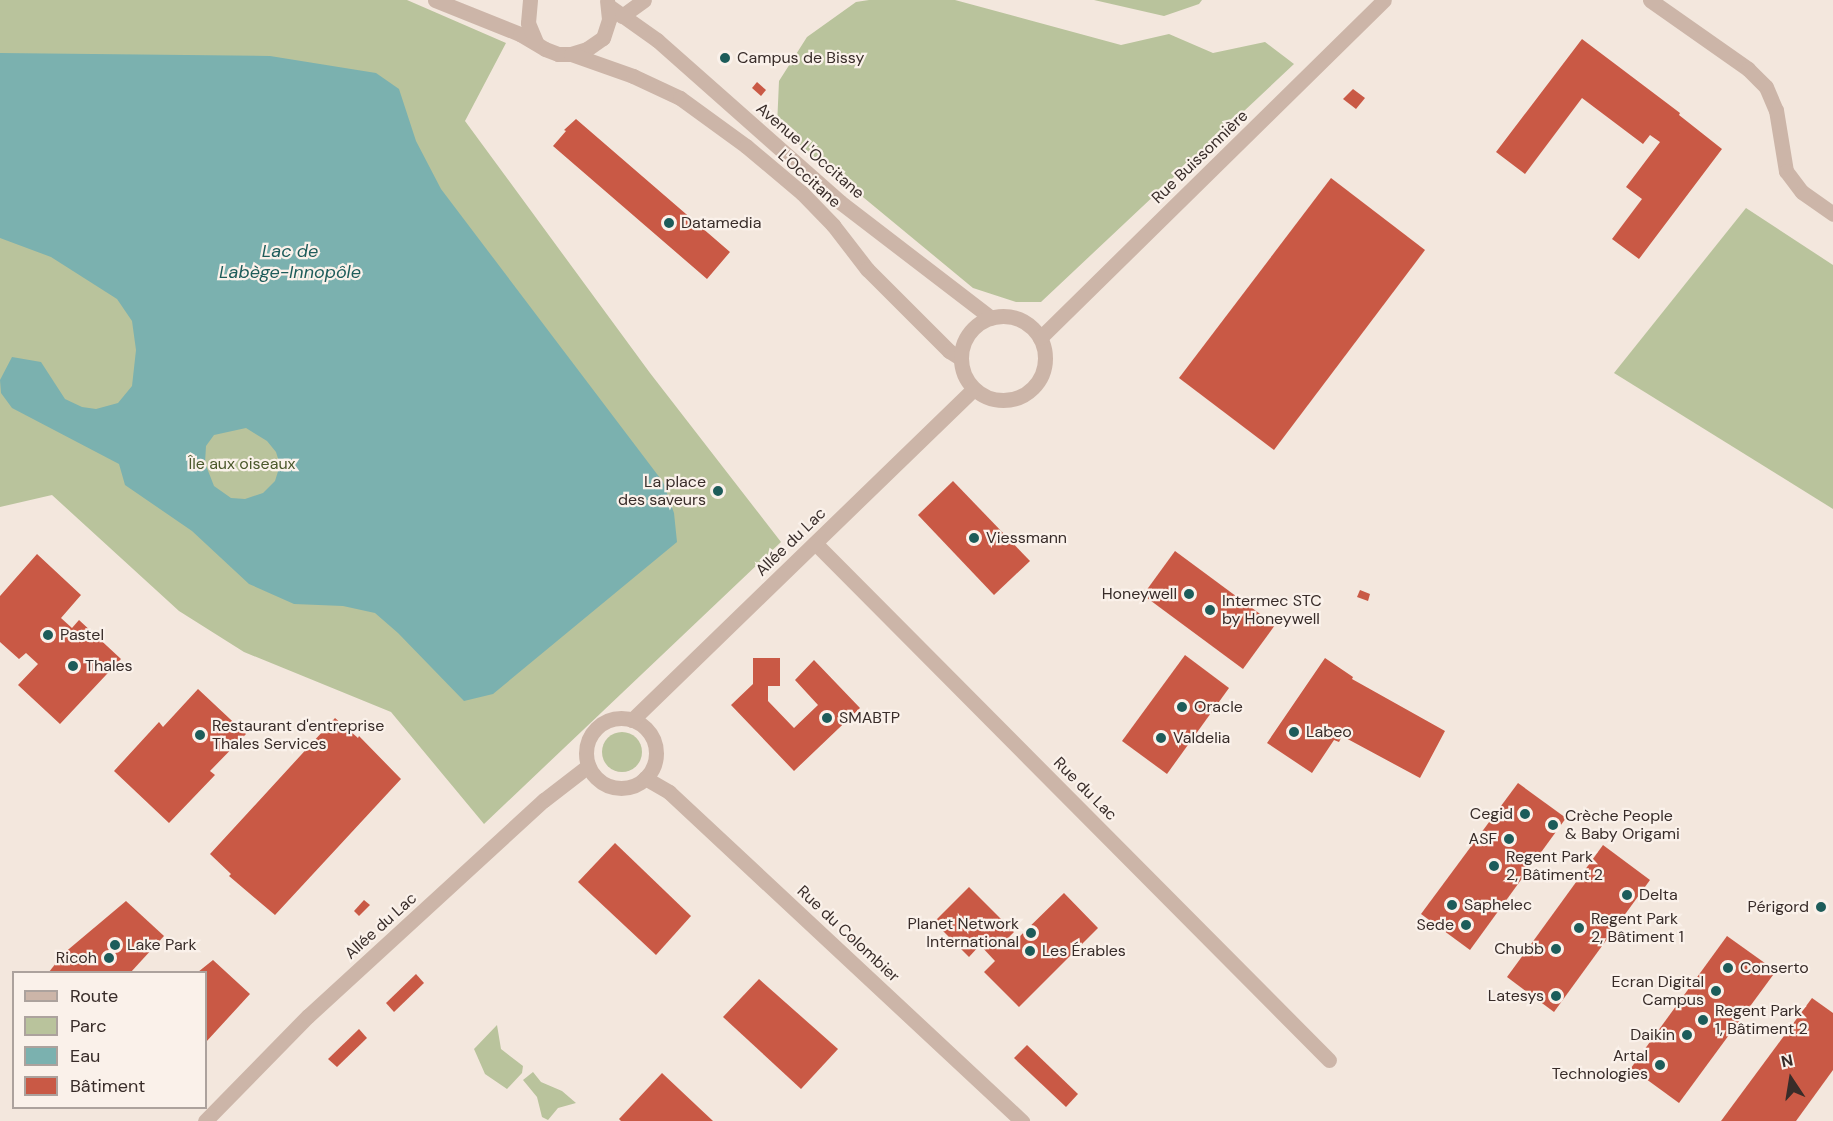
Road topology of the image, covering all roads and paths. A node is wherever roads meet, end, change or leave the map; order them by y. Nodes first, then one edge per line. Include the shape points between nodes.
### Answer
1 (435, 0) edge
2 (530, 0) edge
3 (644, 0) edge
4 (1384, 0) edge
5 (1650, 0) edge
6 (607, 3) edge
7 (622, 16) junction
8 (536, 42) junction
9 (572, 54) junction
10 (1833, 214) edge
11 (991, 318) junction
12 (1040, 338) junction
13 (960, 358) junction
14 (974, 389) junction
15 (815, 543) junction
16 (632, 720) junction
17 (588, 765) junction
18 (645, 778) junction
19 (1329, 1060) dead end
20 (205, 1121) edge
21 (1022, 1121) edge

1 - 8 street
2 - 8 street via 528,23
3 - 7 street
4 - 12 street, Rue Buissonnière
5 - 10 street via 1748,69 1766,87 1776,110 1786,171 1802,192
6 - 7 street, Avenue L'Occitane
6 - 9 street via 609,19 603,38 587,50
7 - 11 street, Avenue L'Occitane via 657,40 840,202
8 - 9 street via 558,54
9 - 13 street, L'Occitane via 680,98 746,146 802,193 867,269
11 - 12 street via 1019,320
11 - 13 street via 970,331
12 - 14 street via 1045,361 1042,373 1027,393 999,400
13 - 14 street
14 - 15 street, Allée du Lac
15 - 16 street, Allée du Lac
15 - 19 street, Rue du Lac
16 - 17 street via 610,720 592,733 585,754
16 - 18 street via 643,726 655,746 655,758
17 - 18 street via 594,775 613,787 624,788
17 - 20 street, Allée du Lac via 544,800 308,1016
18 - 21 street, Rue du Colombier via 669,792

